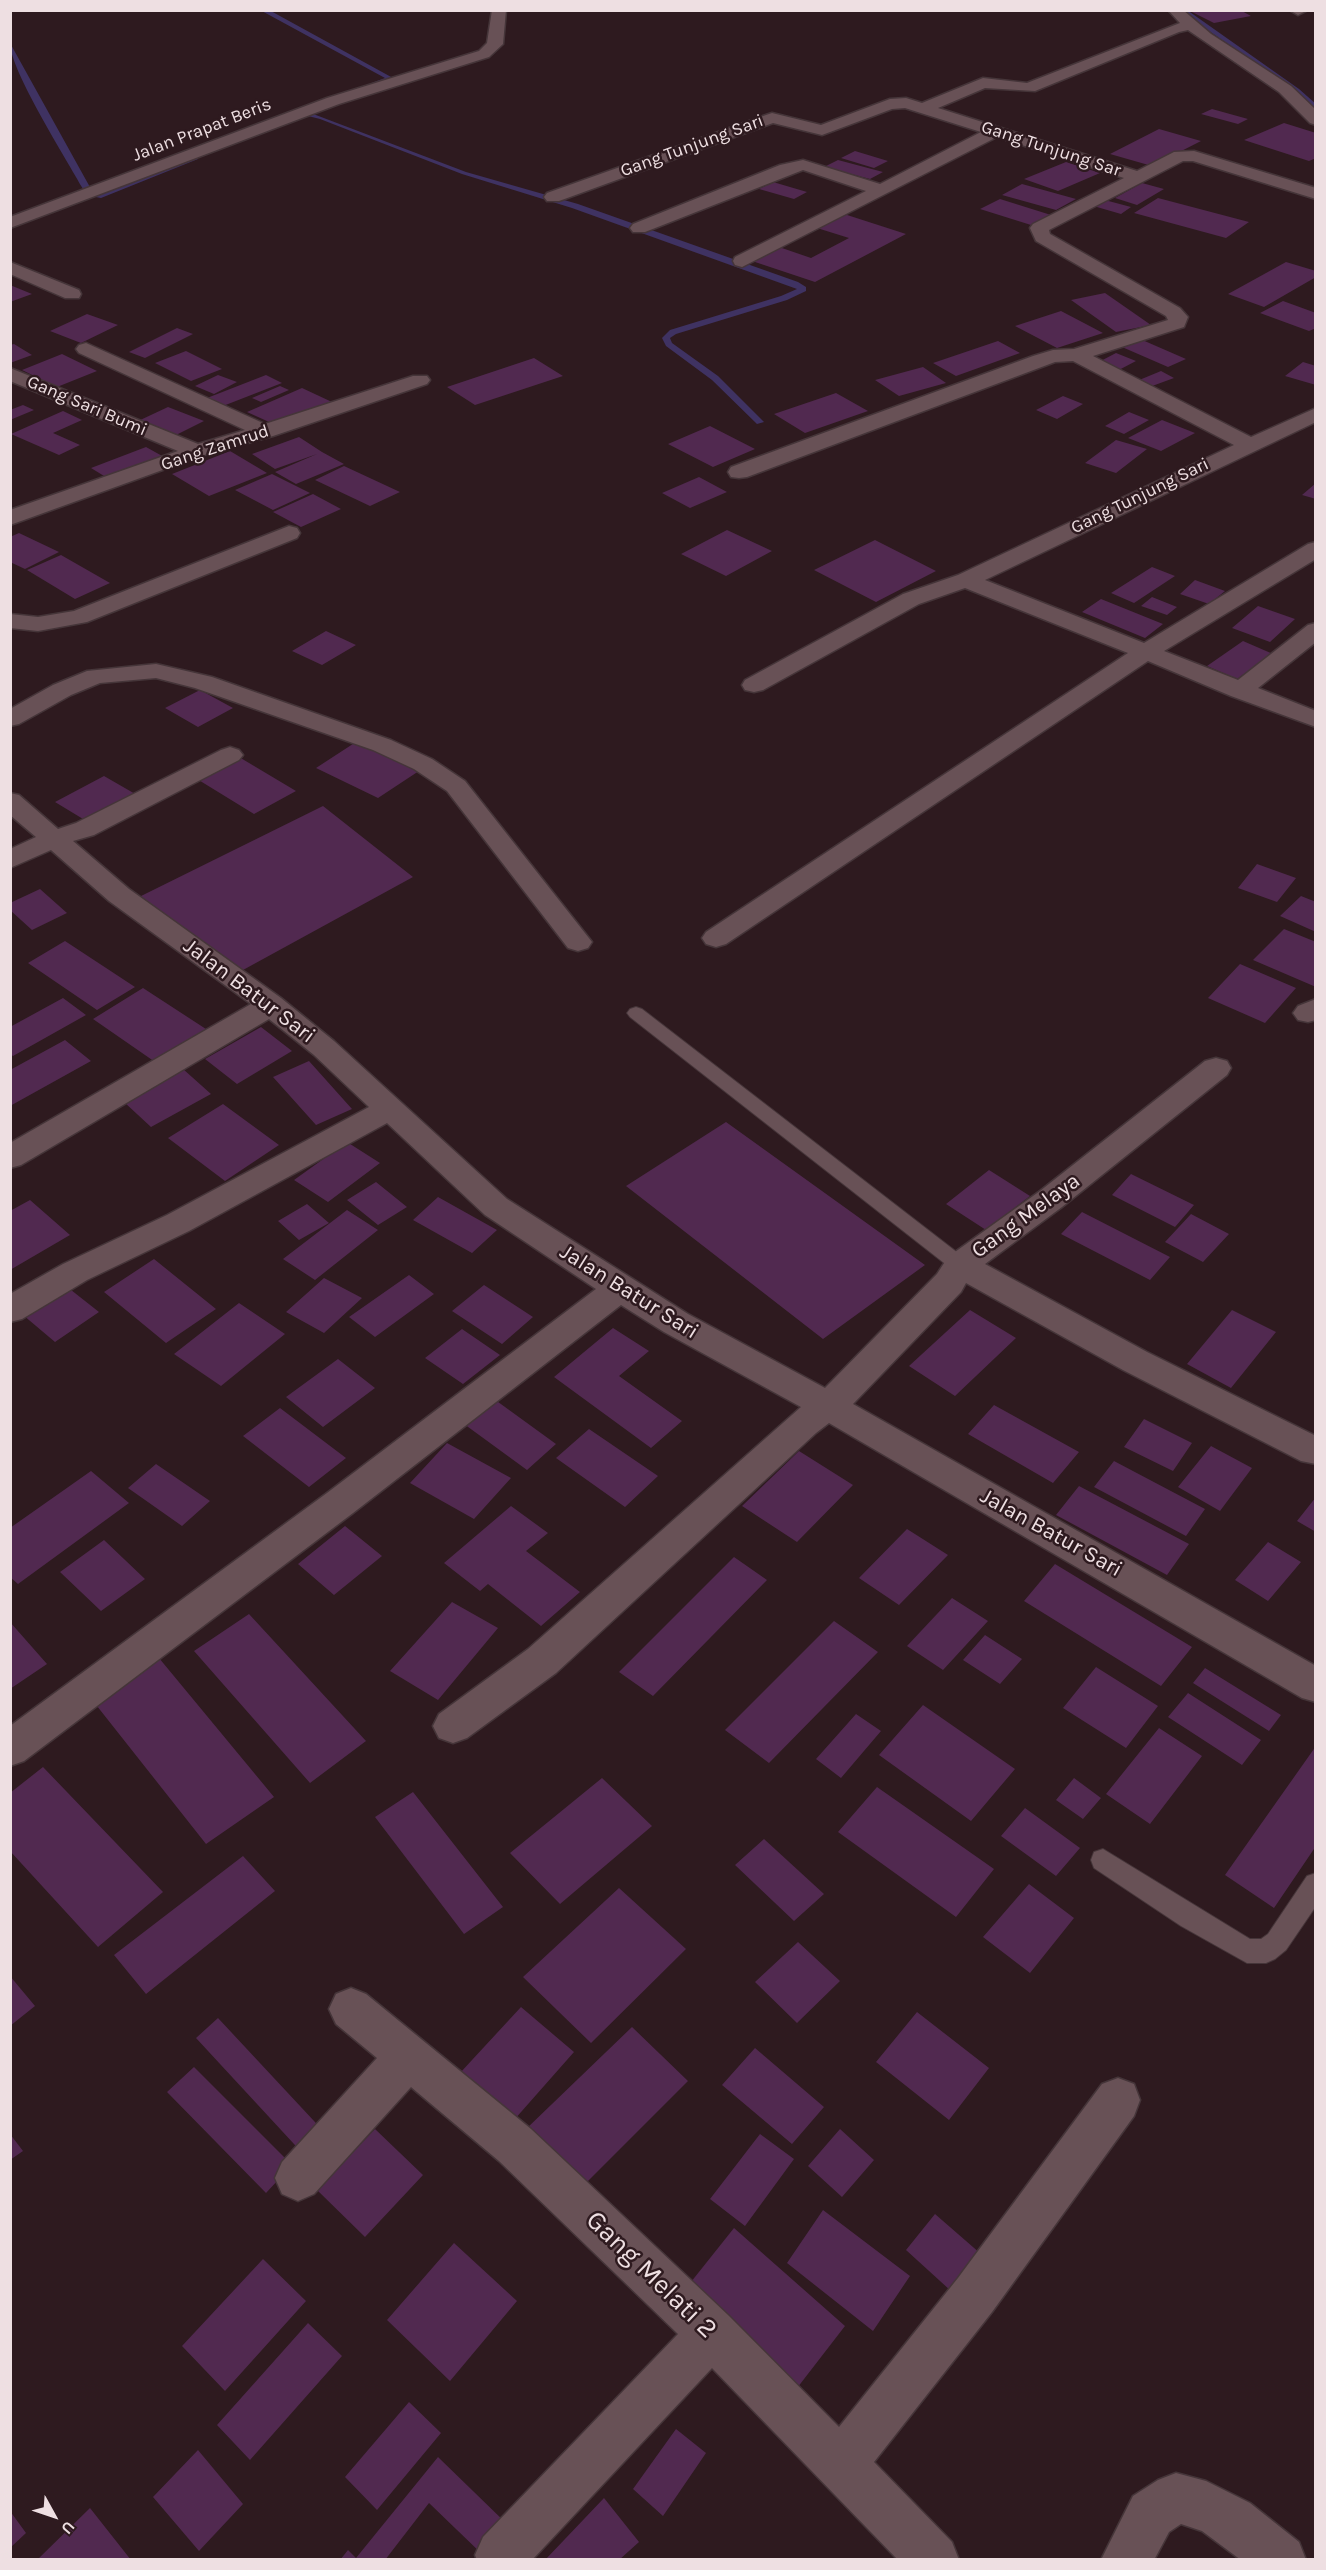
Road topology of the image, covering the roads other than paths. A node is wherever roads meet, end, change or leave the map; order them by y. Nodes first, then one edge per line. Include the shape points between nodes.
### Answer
1 (499, 10) edge
2 (1175, 10) edge
3 (1191, 25) junction
4 (923, 108) junction
5 (1316, 120) edge
6 (832, 127) joint
7 (996, 131) junction
8 (1137, 177) junction
9 (882, 190) junction
10 (1316, 194) edge
11 (553, 197) dead end
12 (10, 223) edge
13 (639, 228) dead end
14 (742, 261) dead end
15 (10, 267) edge
16 (72, 294) dead end
17 (86, 349) dead end
18 (1076, 355) junction
19 (10, 374) edge
20 (420, 380) dead end
21 (1316, 414) edge
22 (266, 432) junction
23 (1248, 444) junction
24 (198, 452) junction
25 (739, 472) dead end
26 (10, 499) edge
27 (20, 515) edge
28 (289, 533) dead end
29 (1316, 549) edge
30 (966, 580) junction
31 (10, 621) edge
32 (1316, 630) edge
33 (1144, 653) junction
34 (754, 685) dead end
35 (1240, 691) junction
36 (10, 719) edge
37 (1316, 720) edge
38 (230, 755) dead end
39 (10, 801) edge
40 (55, 838) junction
41 (10, 860) edge
42 (716, 938) dead end
43 (578, 942) dead end
44 (271, 1005) junction
45 (636, 1013) dead end
46 (1216, 1068) dead end
47 (391, 1108) junction
48 (10, 1157) edge
49 (960, 1264) junction
50 (620, 1288) junction
51 (10, 1310) edge
52 (828, 1406) junction
53 (1314, 1451) edge
54 (1316, 1686) edge
55 (453, 1726) dead end
56 (10, 1749) edge
57 (1102, 1860) dead end
58 (1316, 1884) edge
59 (351, 2009) dead end
60 (408, 2057) junction
61 (1118, 2100) dead end
62 (298, 2178) dead end
63 (712, 2333) junction
64 (841, 2464) junction
65 (501, 2555) dead end
66 (934, 2559) edge
67 (1126, 2559) edge
68 (1281, 2559) edge

1 - 12 street, Jalan Prapat Beris via 495,44 471,59 333,101
2 - 3 street
3 - 4 street via 1175,28 1029,88 983,83
3 - 5 street via 1285,89
4 - 6 street, Gang Tunjung Sar via 890,104
4 - 7 street, Gang Tunjung Sar
6 - 11 street, Gang Tunjung Sari via 809,129 772,118
7 - 8 street, Gang Tunjung Sar
7 - 9 street
8 - 10 street via 1188,155
8 - 18 street, Gang Tunjung Sar via 1043,224 1039,232 1173,312 1177,323
9 - 13 street via 813,167 795,167
9 - 14 street
15 - 16 street
17 - 22 street
18 - 23 street
18 - 25 street, Gang Tunjung Sar via 1040,360
19 - 24 street, Gang Sari Bumi
20 - 22 street, Gang Zamrud
21 - 23 street, Gang Tunjung Sari
22 - 24 street, Gang Zamrud
23 - 30 street, Gang Tunjung Sari
24 - 27 street, Gang Zamrud
26 - 27 street
28 - 31 street via 79,617 39,624
29 - 33 street
30 - 33 street
30 - 34 street, Gang Tunjung Sari via 911,598
32 - 35 street
33 - 35 street
33 - 42 street
35 - 37 street
36 - 43 street via 96,676 156,671 203,682 382,745 456,786
38 - 40 street via 85,829
39 - 40 street, Jalan Batur Sari
40 - 41 street
40 - 44 street, Jalan Batur Sari via 119,895
44 - 47 street, Jalan Batur Sari
44 - 48 street
45 - 49 lane
46 - 49 street, Gang Melaya via 1051,1199
47 - 50 street, Jalan Batur Sari via 496,1207
47 - 51 street via 178,1223 75,1272
49 - 52 street, Gang Melaya via 949,1283
49 - 53 street via 1136,1361
50 - 52 street, Jalan Batur Sari
50 - 56 street
52 - 54 street, Jalan Batur Sari
52 - 55 street, Gang Melaya via 804,1423 542,1661
57 - 58 lane via 1247,1951 1266,1951 1277,1942
59 - 60 street, Gang Melati 2
60 - 62 street
60 - 63 street, Gang Melati 2 via 515,2145
61 - 64 street via 975,2295
63 - 64 street, Gang Melati 2
63 - 65 street
64 - 66 street, Gang Melati 2
67 - 68 street via 1152,2514 1176,2498 1196,2500 1220,2512

